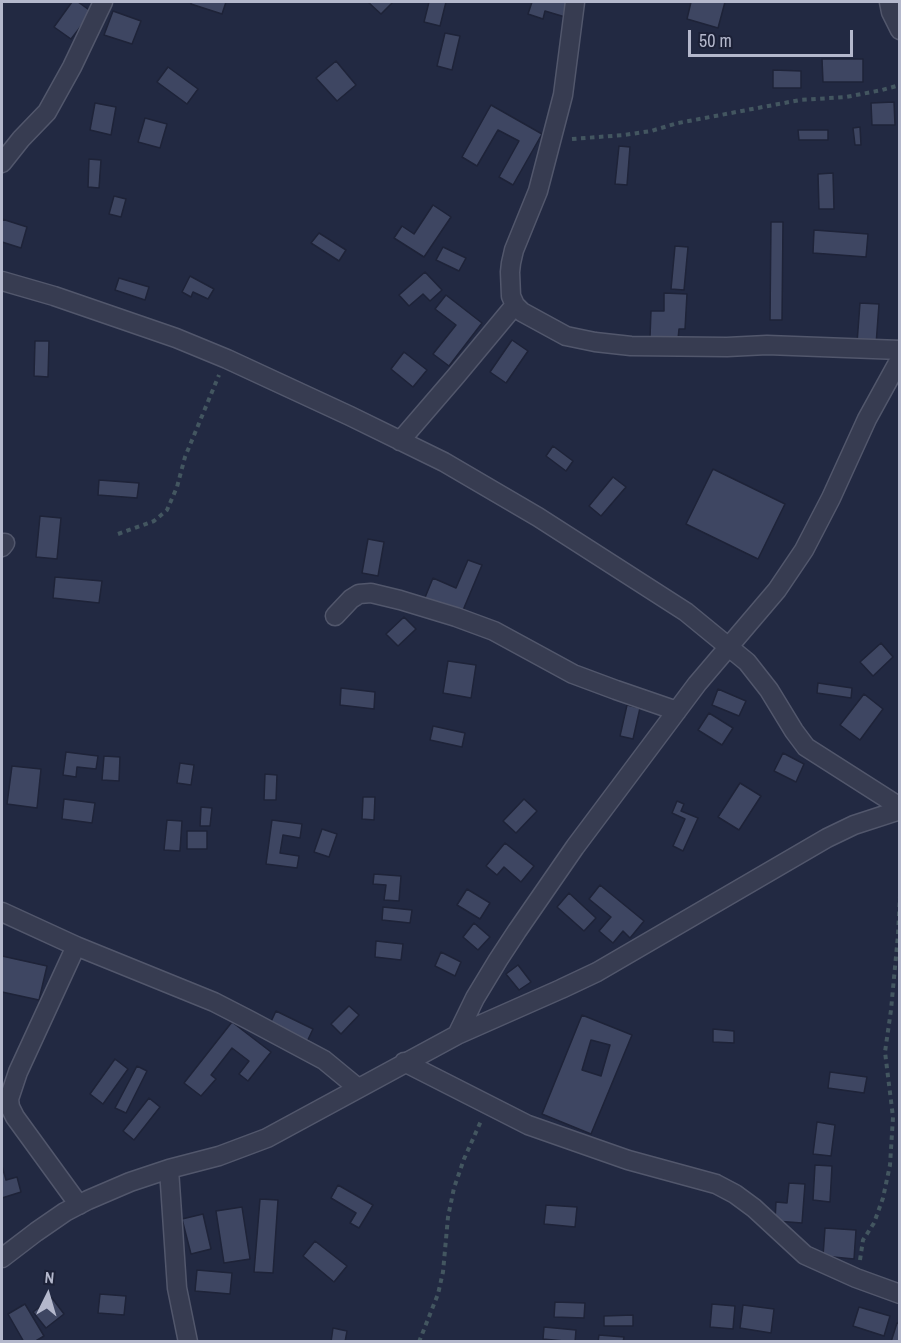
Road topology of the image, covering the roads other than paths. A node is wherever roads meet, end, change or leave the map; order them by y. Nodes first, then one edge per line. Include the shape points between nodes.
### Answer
1 (103, 2) edge
2 (575, 2) edge
3 (889, 2) edge
4 (900, 30) edge
5 (2, 163) edge
6 (2, 281) edge
7 (515, 305) junction
8 (900, 350) edge
9 (900, 359) edge
10 (400, 441) junction
11 (335, 616) dead end
12 (727, 647) junction
13 (677, 711) junction
14 (900, 808) edge
15 (2, 912) edge
16 (76, 946) junction
17 (457, 1035) junction
18 (404, 1062) junction
19 (358, 1089) junction
20 (169, 1169) junction
21 (79, 1205) junction
22 (2, 1258) edge
23 (900, 1294) edge
24 (188, 1341) edge

1 - 5 street via 47,112
2 - 7 street via 563,95 538,190 514,250 510,272
3 - 4 street
6 - 10 street via 176,338
7 - 8 street via 566,336 595,342 631,346 767,345
7 - 10 street
9 - 12 street via 804,550 777,590
10 - 12 street via 444,462 547,523 686,612
11 - 13 street via 359,594 400,600 494,631 573,674
12 - 13 street
12 - 14 street via 747,662 806,747
13 - 17 street via 523,921
14 - 17 street via 827,838 597,972
15 - 16 street
16 - 19 street via 214,1002 324,1060
16 - 21 street via 18,1072 9,1102 15,1118
17 - 18 street
18 - 19 street
18 - 23 street via 528,1125 628,1160 716,1184 754,1209 805,1255
19 - 20 street via 267,1138
20 - 21 street
20 - 24 street via 177,1288
21 - 22 street

